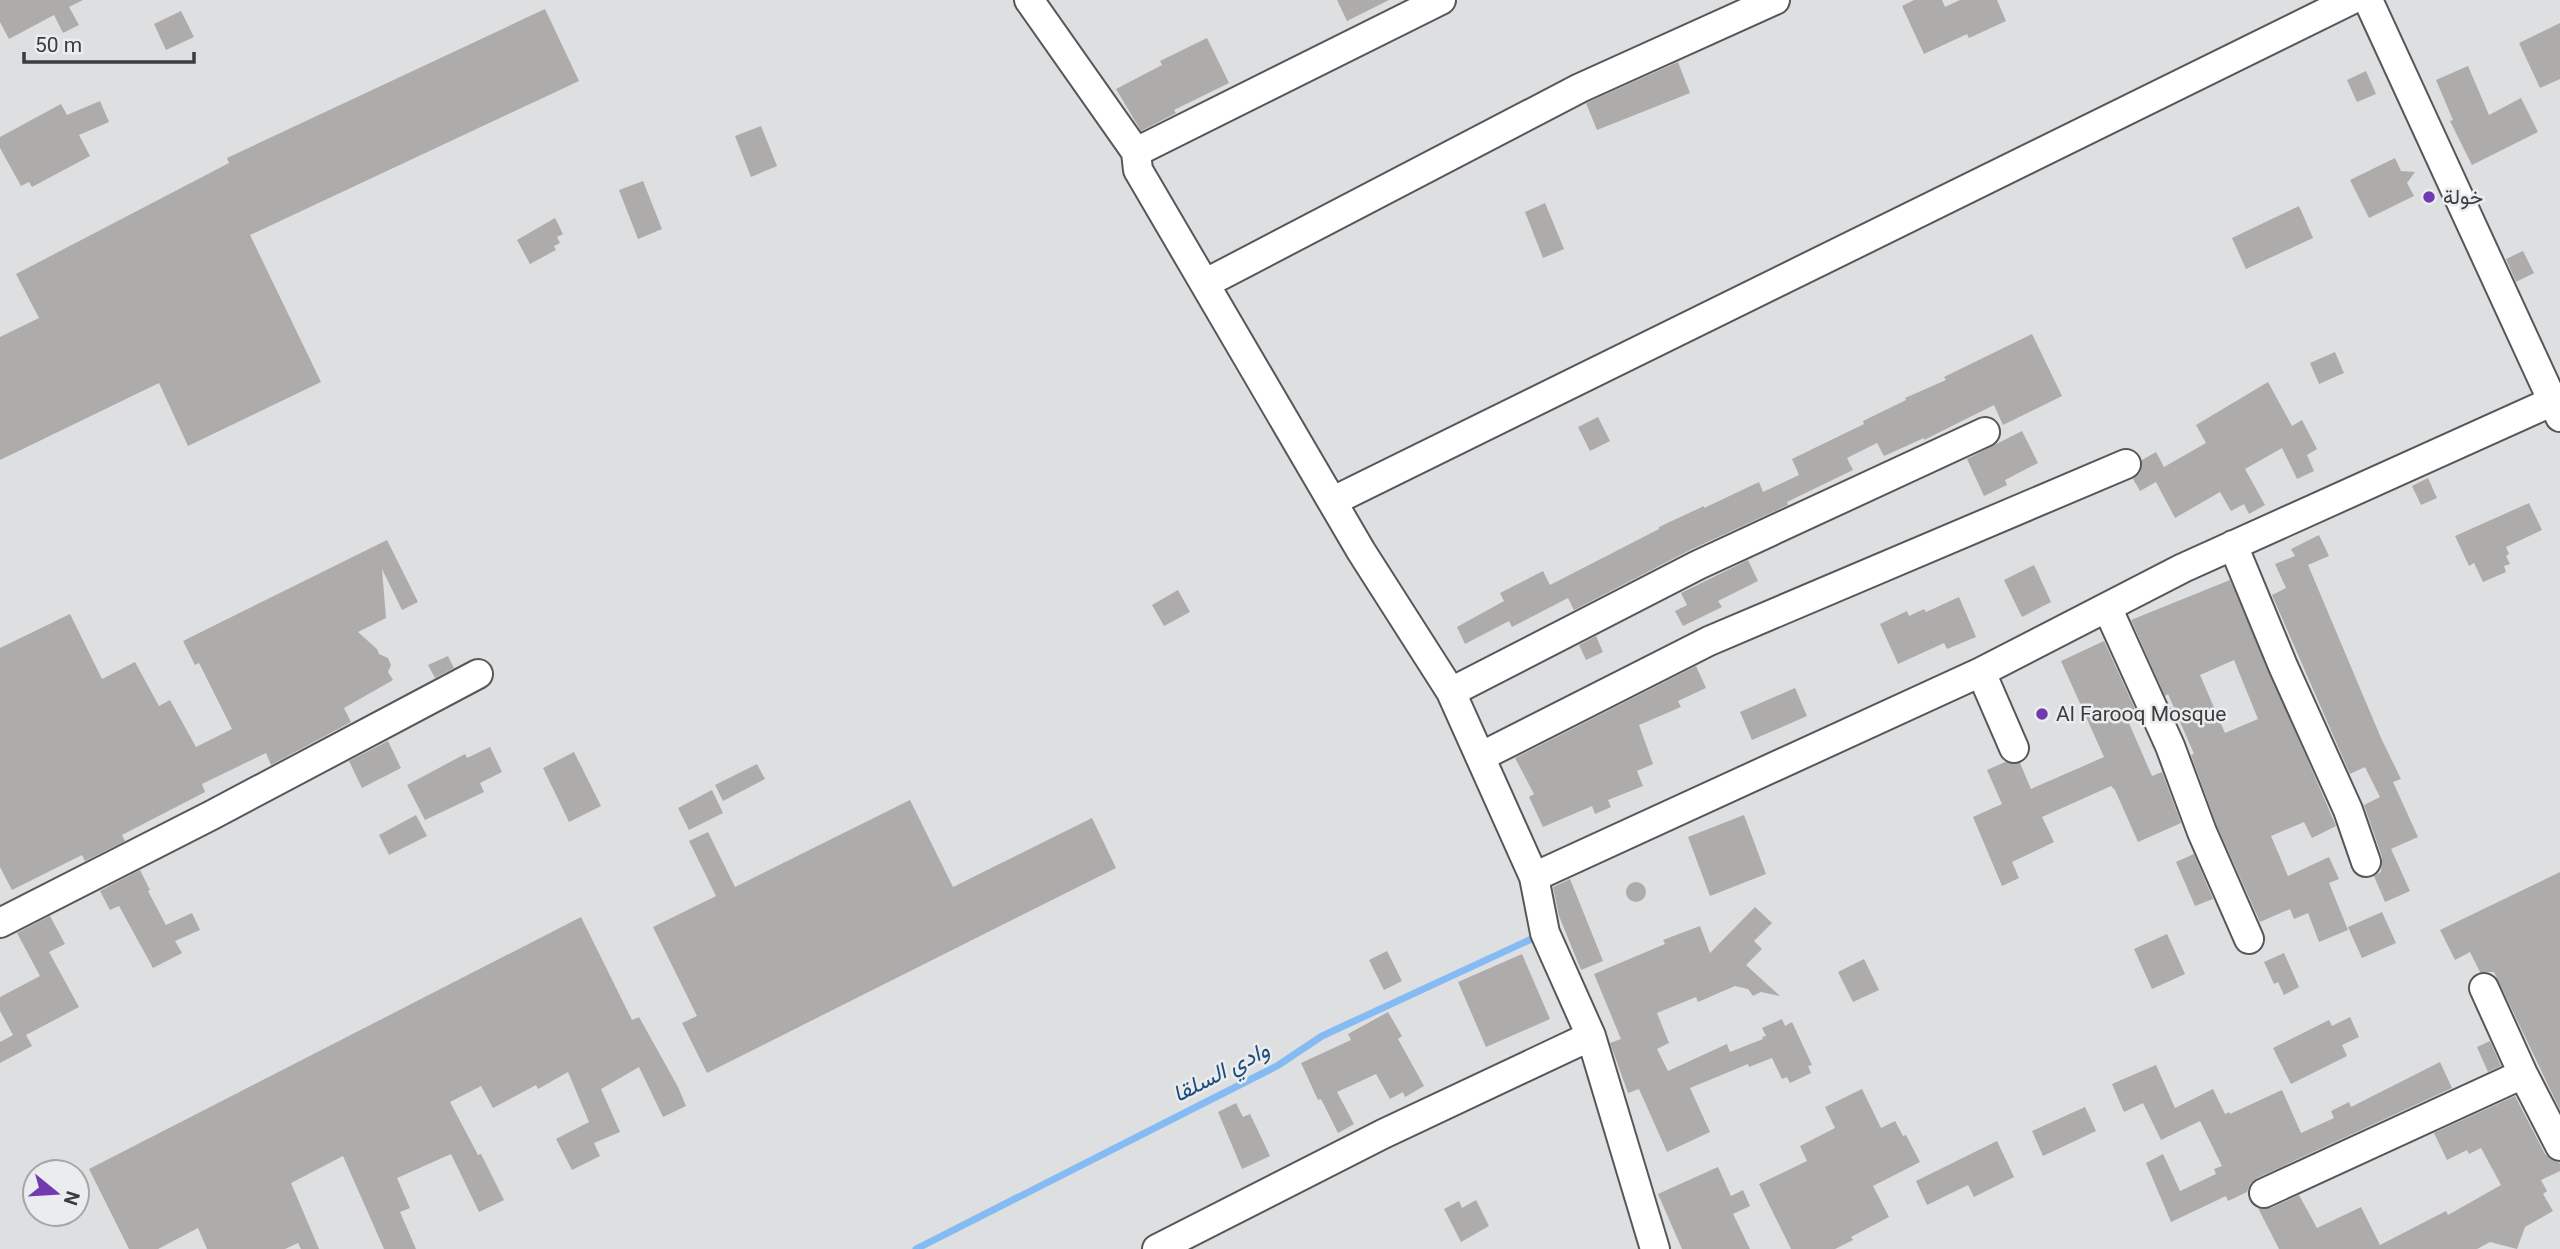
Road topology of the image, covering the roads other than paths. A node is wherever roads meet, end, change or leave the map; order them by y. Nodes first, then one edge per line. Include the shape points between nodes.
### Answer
1 (1029, 0) edge
2 (1441, 0) edge
3 (1775, 0) edge
4 (2351, 0) edge
5 (2368, 0) edge
6 (1136, 152) junction
7 (1206, 283) junction
8 (2557, 406) edge
9 (1985, 432) dead end
10 (2126, 464) dead end
11 (1332, 501) junction
12 (2233, 545) junction
13 (2106, 607) junction
14 (1981, 672) junction
15 (478, 674) dead end
16 (1451, 692) junction
17 (2014, 748) dead end
18 (1482, 757) junction
19 (2367, 862) dead end
20 (1534, 877) junction
21 (0, 923) edge
22 (2249, 939) dead end
23 (2484, 988) dead end
24 (1591, 1036) junction
25 (2523, 1074) junction
26 (2560, 1146) edge
27 (2264, 1193) dead end
28 (1157, 1249) edge
29 (1655, 1249) edge

1 - 6 street
2 - 6 street
3 - 7 street via 1580,88
4 - 11 street
5 - 8 street
6 - 7 street via 1138,170
7 - 11 street
8 - 12 street
9 - 16 street via 1698,565
10 - 18 street via 1709,641
11 - 16 street
12 - 13 street
12 - 19 street
13 - 14 street
13 - 22 street
14 - 17 street
14 - 20 street
15 - 21 street
16 - 18 street
18 - 20 street
20 - 24 street via 1545,933
23 - 25 street
24 - 28 street via 1382,1134
24 - 29 street
25 - 26 street
25 - 27 street

